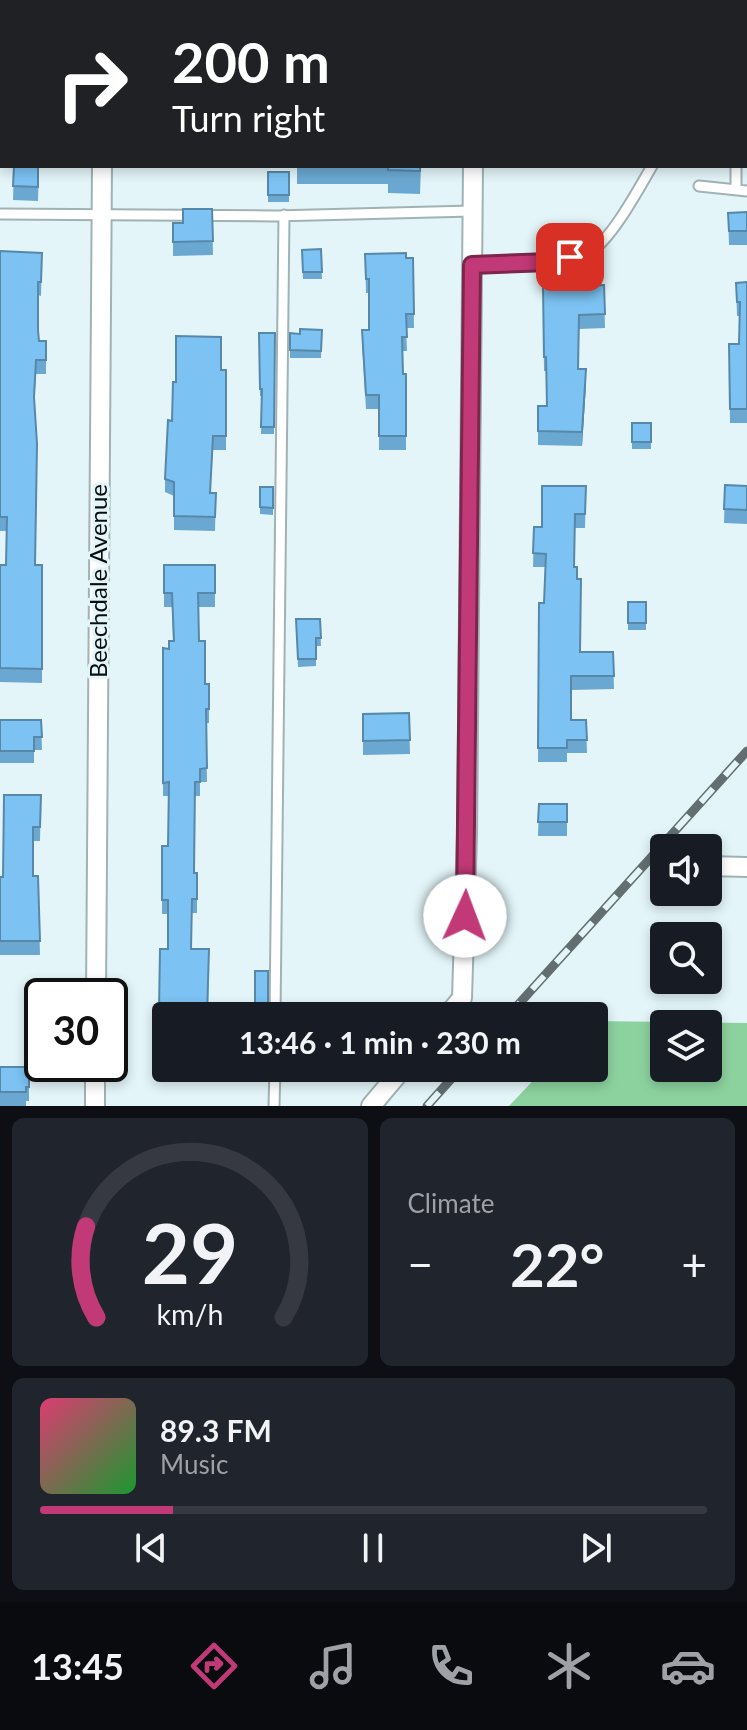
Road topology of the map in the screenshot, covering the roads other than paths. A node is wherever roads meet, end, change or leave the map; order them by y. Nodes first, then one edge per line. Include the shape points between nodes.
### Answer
1 (102, 168) edge
2 (473, 168) edge
3 (651, 168) edge
4 (736, 168) edge
5 (699, 186) dead end
6 (742, 190) edge
7 (472, 211) junction
8 (102, 213) junction
9 (0, 214) edge
10 (284, 215) junction
11 (472, 265) junction
12 (722, 866) edge
13 (747, 867) edge
14 (96, 978) edge
15 (275, 1002) edge
16 (459, 1002) edge
17 (95, 1082) edge
18 (275, 1082) edge
19 (391, 1082) edge
20 (95, 1106) edge
21 (274, 1106) edge
22 (371, 1106) edge

1 - 8 street, Beechdale Avenue
2 - 7 street
3 - 11 lane via 620,220 590,251 550,262
4 - 6 lane
5 - 6 lane
7 - 10 lane
7 - 11 street
8 - 9 lane
8 - 10 lane
8 - 14 street, Beechdale Avenue
10 - 15 lane
11 - 16 street via 467,835
12 - 13 street
17 - 20 street
18 - 21 lane
19 - 22 street

